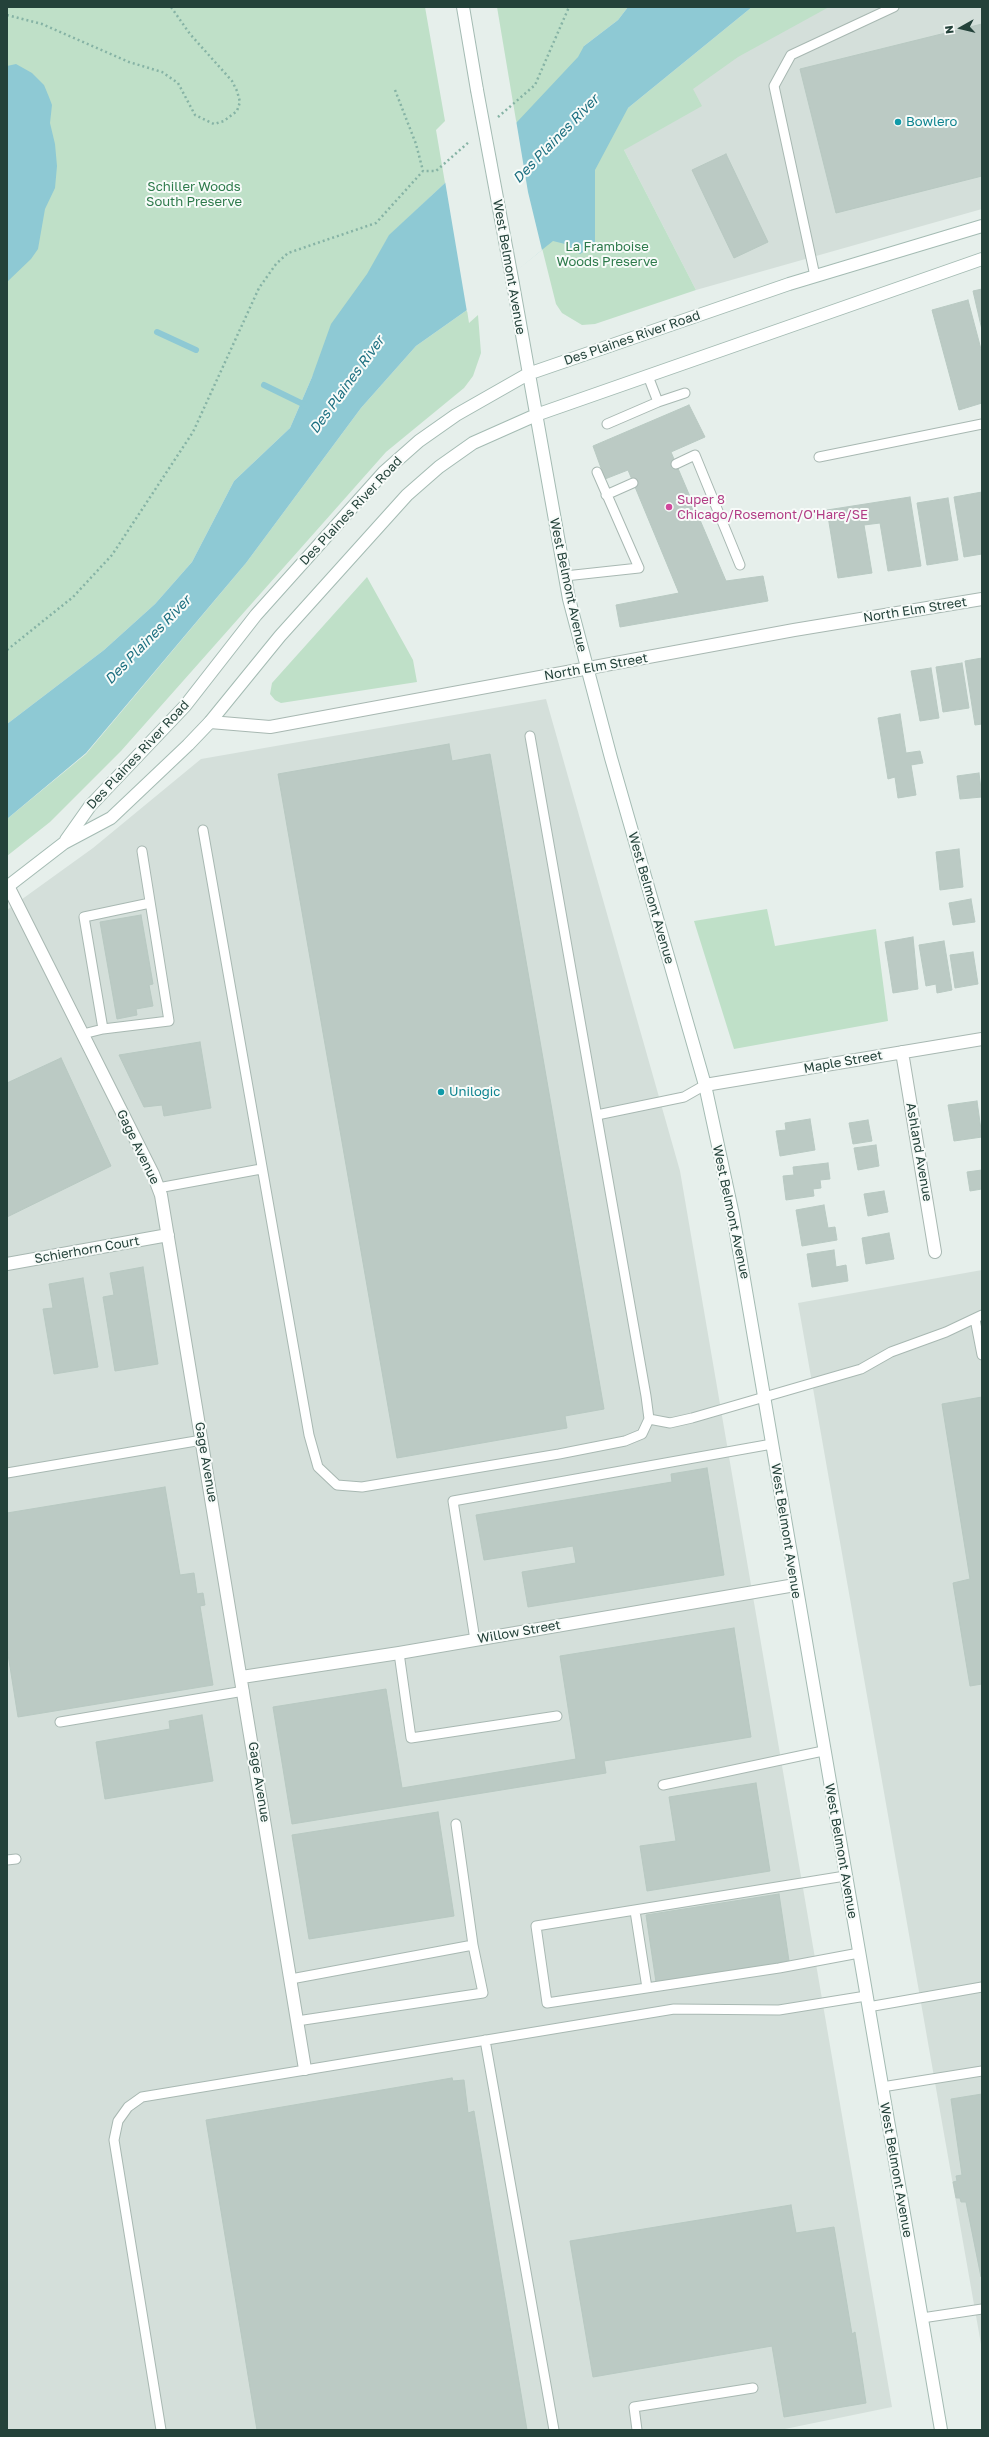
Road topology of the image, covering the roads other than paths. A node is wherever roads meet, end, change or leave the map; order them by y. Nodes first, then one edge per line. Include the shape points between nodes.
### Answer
1 (463, 7) edge
2 (894, 7) edge
3 (982, 226) edge
4 (982, 259) edge
5 (815, 276) junction
6 (528, 374) junction
7 (648, 376) junction
8 (685, 393) dead end
9 (658, 402) junction
10 (536, 415) junction
11 (607, 424) dead end
12 (982, 424) edge
13 (819, 457) dead end
14 (676, 464) dead end
15 (597, 472) dead end
16 (633, 483) dead end
17 (606, 495) junction
18 (740, 565) dead end
19 (565, 576) junction
20 (982, 599) edge
21 (586, 668) junction
22 (210, 722) junction
23 (530, 736) dead end
24 (203, 830) dead end
25 (64, 843) junction
26 (142, 851) dead end
27 (8, 887) edge
28 (150, 903) junction
29 (103, 1029) junction
30 (83, 1034) junction
31 (982, 1038) edge
32 (902, 1052) junction
33 (705, 1085) junction
34 (597, 1115) junction
35 (261, 1170) junction
36 (158, 1188) junction
37 (168, 1235) junction
38 (935, 1252) dead end
39 (7, 1264) edge
40 (979, 1317) edge
41 (982, 1355) edge
42 (765, 1396) junction
43 (649, 1419) junction
44 (202, 1440) junction
45 (772, 1444) junction
46 (7, 1472) edge
47 (795, 1585) junction
48 (475, 1640) junction
49 (399, 1653) junction
50 (242, 1677) junction
51 (244, 1691) junction
52 (557, 1716) dead end
53 (60, 1722) dead end
54 (823, 1751) junction
55 (663, 1785) dead end
56 (456, 1824) dead end
57 (16, 1859) dead end
58 (7, 1860) edge
59 (845, 1876) junction
60 (635, 1911) junction
61 (473, 1945) junction
62 (859, 1953) junction
63 (291, 1979) junction
64 (982, 1987) edge
65 (647, 1988) junction
66 (867, 2002) junction
67 (297, 2021) junction
68 (485, 2040) junction
69 (305, 2069) junction
70 (982, 2071) edge
71 (882, 2087) junction
72 (982, 2309) edge
73 (922, 2318) junction
74 (753, 2388) dead end
75 (161, 2430) edge
76 (554, 2430) edge
77 (637, 2430) edge
78 (941, 2430) edge

1 - 6 main road, West Belmont Avenue, bridge
2 - 5 lane via 791,55 774,86
3 - 5 main road, Des Plaines River Road
4 - 7 main road, Des Plaines River Road
5 - 6 main road, Des Plaines River Road
6 - 10 main road, West Belmont Avenue
6 - 25 main road, Des Plaines River Road via 456,415 419,441 384,472 256,615 185,706 90,806
7 - 9 lane
7 - 10 main road, Des Plaines River Road
8 - 9 lane
9 - 11 lane
10 - 19 main road, West Belmont Avenue
10 - 22 main road, Des Plaines River Road via 473,443 439,466 407,495 280,636
12 - 13 lane
14 - 18 lane via 696,455
15 - 17 lane
16 - 17 lane
17 - 19 lane via 639,568
19 - 21 main road, West Belmont Avenue
20 - 21 main road, North Elm Street
21 - 22 main road, North Elm Street via 270,727
21 - 33 main road, West Belmont Avenue
22 - 25 main road, Des Plaines River Road via 111,818
23 - 34 lane
24 - 35 lane
25 - 27 main road, Des Plaines River Road
26 - 28 lane
27 - 30 main road, Gage Avenue
28 - 29 lane via 84,918
28 - 29 lane via 169,1021
29 - 30 lane
30 - 36 main road, Gage Avenue
31 - 32 main road, Maple Street
32 - 33 main road, Maple Street
32 - 38 main road, Ashland Avenue
33 - 34 lane via 684,1097
33 - 42 main road, West Belmont Avenue via 733,1215
34 - 43 lane
35 - 36 lane
35 - 43 lane via 309,1435 318,1467 337,1485 362,1487 606,1445 642,1434
36 - 37 main road, Gage Avenue
37 - 39 main road, Schierhorn Court
37 - 44 main road, Gage Avenue
40 - 41 lane
40 - 42 lane via 891,1352 862,1369
42 - 43 lane via 670,1423
42 - 45 main road, West Belmont Avenue
44 - 46 lane
44 - 50 main road, Gage Avenue
45 - 47 main road, West Belmont Avenue
45 - 48 lane via 453,1502
47 - 48 main road, Willow Street
47 - 54 main road, West Belmont Avenue
48 - 49 main road, Willow Street
49 - 50 main road, Willow Street
49 - 52 lane via 411,1738
50 - 51 main road, Gage Avenue
51 - 53 lane
51 - 63 main road, Gage Avenue
54 - 55 lane
54 - 59 main road, West Belmont Avenue
56 - 61 lane
57 - 58 lane
59 - 60 lane
59 - 62 main road, West Belmont Avenue
60 - 65 lane
60 - 65 lane via 536,1926 547,2003
61 - 63 lane
61 - 67 lane via 483,1993
62 - 65 lane
62 - 66 main road, West Belmont Avenue
63 - 67 main road, Gage Avenue
64 - 66 lane
66 - 68 lane via 779,2010 674,2008
66 - 71 main road, West Belmont Avenue
67 - 69 main road, Gage Avenue
68 - 69 lane
68 - 76 lane
69 - 75 lane via 142,2098 128,2107 118,2121 114,2140
70 - 71 lane
71 - 73 main road, West Belmont Avenue
72 - 73 lane
73 - 78 main road, West Belmont Avenue
74 - 77 lane via 634,2407

